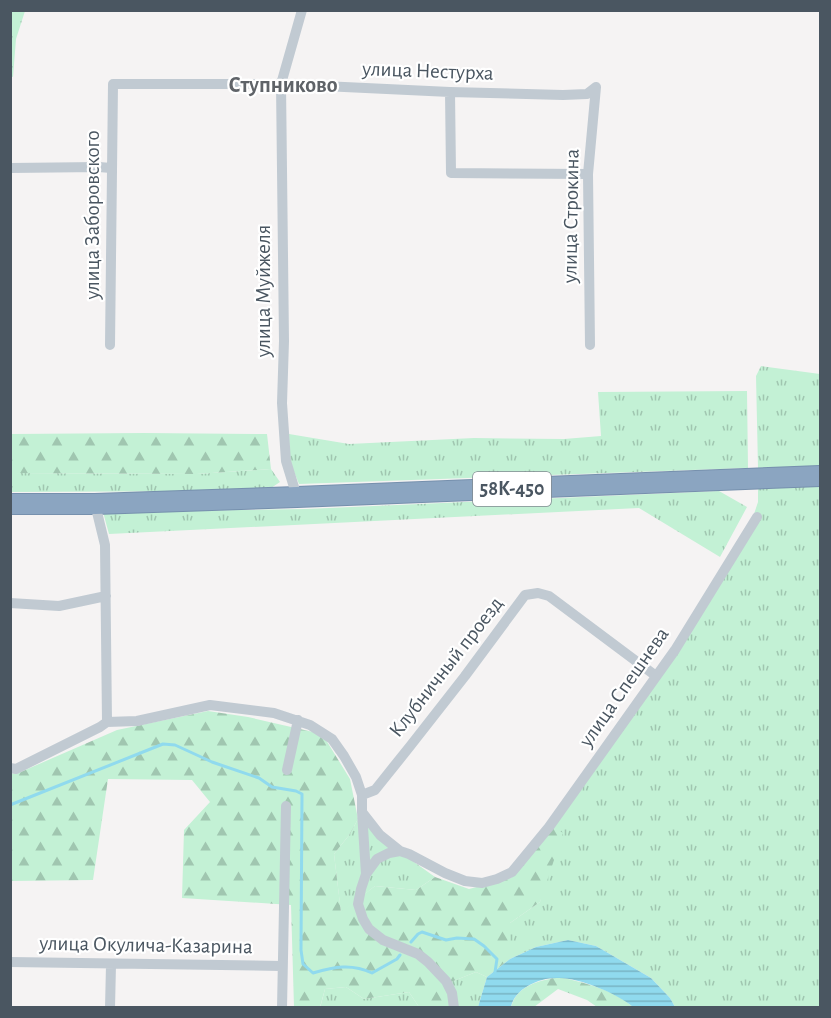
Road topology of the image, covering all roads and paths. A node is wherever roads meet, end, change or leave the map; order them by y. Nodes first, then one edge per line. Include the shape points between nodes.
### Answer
1 (302, 10) edge
2 (113, 84) joint
3 (281, 84) junction
4 (596, 87) joint
5 (450, 92) junction
6 (10, 168) edge
7 (111, 168) junction
8 (588, 174) junction
9 (110, 345) dead end
10 (590, 345) dead end
11 (820, 476) edge
12 (297, 497) junction
13 (10, 504) edge
14 (95, 504) junction
15 (757, 517) dead end
16 (106, 596) junction
17 (10, 603) edge
18 (656, 676) junction
19 (298, 720) junction
20 (107, 722) junction
21 (10, 768) edge
22 (287, 770) dead end
23 (362, 795) junction
24 (286, 806) dead end
25 (362, 812) junction
26 (400, 851) junction
27 (366, 874) junction
28 (10, 963) edge
29 (111, 965) junction
30 (282, 966) junction
31 (110, 1008) edge
32 (282, 1008) edge
33 (454, 1008) edge

1 - 3 street
2 - 3 street, улица Нестурха
2 - 7 street, улица Заборовского
3 - 5 street, улица Нестурха
3 - 12 street, улица Муйжеля via 282,403 286,461
4 - 5 street, улица Нестурха via 586,94 563,95
4 - 8 street, улица Строкина
5 - 8 street via 451,173
6 - 7 street
7 - 9 street, улица Заборовского
8 - 10 street, улица Строкина
11 - 12 highway, 58К-450
12 - 14 highway, 58К-450
13 - 14 highway, 58К-450
14 - 16 street via 105,545
15 - 18 street, улица Спешнева
16 - 17 street via 59,606
16 - 20 street
18 - 23 street, Клубничный проезд via 549,596 525,595 375,790
18 - 26 street, улица Спешнева via 549,827 512,872 482,883 465,881
19 - 20 street via 210,705 136,721
19 - 22 street
19 - 23 street via 332,739 356,777
20 - 21 street via 16,769
23 - 25 street
24 - 30 street
25 - 26 street via 380,835
25 - 27 street
26 - 27 street via 377,859
27 - 33 street via 358,904 369,929 428,962 446,981
28 - 29 street, улица Окулича-Казарина
29 - 30 street, улица Окулича-Казарина
29 - 31 street
30 - 32 street

